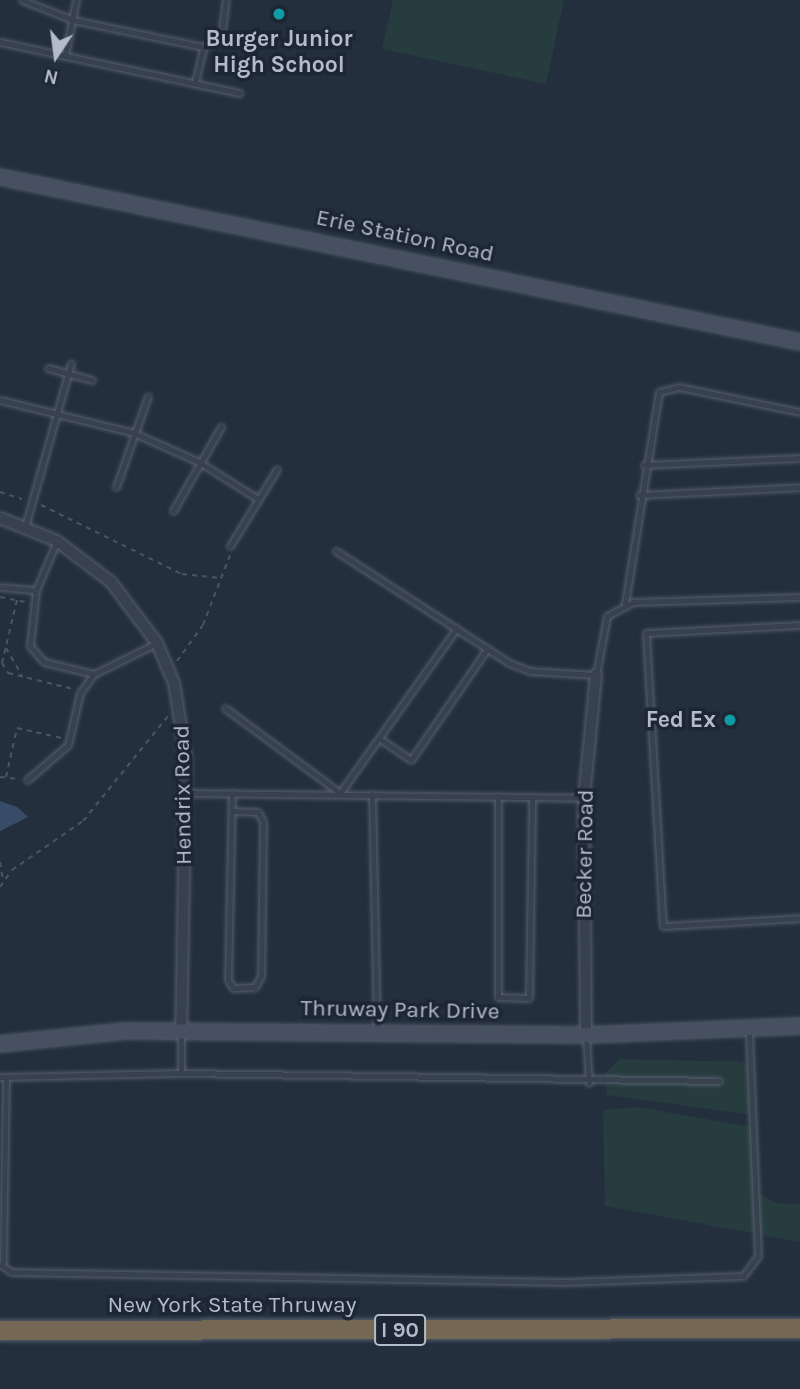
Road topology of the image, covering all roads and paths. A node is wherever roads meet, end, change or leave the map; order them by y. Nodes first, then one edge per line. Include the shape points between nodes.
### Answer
1 (22, 0) edge
2 (76, 0) edge
3 (226, 0) edge
4 (73, 20) junction
5 (0, 42) edge
6 (203, 47) junction
7 (65, 56) junction
8 (195, 83) junction
9 (240, 93) dead end
10 (0, 177) edge
11 (800, 342) edge
12 (71, 363) dead end
13 (48, 368) dead end
14 (68, 373) junction
15 (92, 380) dead end
16 (148, 396) dead end
17 (0, 400) edge
18 (800, 412) edge
19 (55, 413) junction
20 (221, 427) dead end
21 (134, 433) junction
22 (800, 458) edge
23 (200, 462) junction
24 (643, 465) junction
25 (277, 469) dead end
26 (116, 487) dead end
27 (800, 487) edge
28 (0, 492) edge
29 (639, 495) junction
30 (258, 499) junction
31 (31, 502) junction
32 (173, 511) dead end
33 (0, 518) edge
34 (25, 527) junction
35 (57, 541) junction
36 (230, 546) joint
37 (337, 551) dead end
38 (220, 578) junction
39 (0, 587) edge
40 (36, 590) junction
41 (0, 597) edge
42 (800, 597) edge
43 (17, 600) junction
44 (34, 604) junction
45 (625, 604) junction
46 (800, 625) edge
47 (457, 628) junction
48 (157, 643) junction
49 (6, 648) junction
50 (487, 649) junction
51 (14, 662) junction
52 (167, 666) junction
53 (5, 668) junction
54 (94, 674) junction
55 (596, 675) junction
56 (23, 676) junction
57 (74, 689) dead end
58 (180, 707) junction
59 (225, 708) dead end
60 (380, 739) junction
61 (69, 740) junction
62 (0, 777) edge
63 (6, 777) junction
64 (27, 780) joint
65 (187, 793) junction
66 (232, 793) junction
67 (340, 793) junction
68 (372, 794) junction
69 (498, 796) junction
70 (532, 797) junction
71 (584, 798) junction
72 (232, 811) junction
73 (0, 862) edge
74 (3, 867) junction
75 (12, 870) junction
76 (3, 881) junction
77 (0, 887) edge
78 (800, 918) edge
79 (800, 1026) edge
80 (749, 1027) junction
81 (181, 1031) junction
82 (377, 1033) junction
83 (586, 1035) junction
84 (0, 1044) edge
85 (181, 1073) junction
86 (3, 1077) edge
87 (719, 1081) dead end
88 (589, 1083) junction
89 (2, 1265) edge
90 (800, 1328) edge
91 (0, 1330) edge

1 - 4 lane
2 - 4 lane
3 - 6 lane via 221,39
4 - 6 lane
4 - 7 lane
5 - 7 lane
6 - 8 lane
7 - 8 lane
8 - 9 lane
10 - 11 main road, Erie Station Road
12 - 14 lane
13 - 14 lane
14 - 15 lane
14 - 19 lane
16 - 21 lane
17 - 19 lane
18 - 24 lane via 664,388 651,409
19 - 21 lane
19 - 31 lane
20 - 23 lane
21 - 23 lane
21 - 26 lane
22 - 24 lane
23 - 30 lane
23 - 32 lane
24 - 29 lane
25 - 30 lane
27 - 29 lane
28 - 31 path
29 - 45 lane
30 - 36 lane
31 - 34 lane
31 - 38 path via 182,574
33 - 34 street, Hendrix Road
34 - 35 street, Hendrix Road
35 - 40 lane
35 - 48 street, Hendrix Road via 111,582
36 - 38 path
37 - 47 lane
38 - 52 path via 203,625 179,660
39 - 40 lane
40 - 44 lane
41 - 43 path
42 - 45 lane
43 - 44 path
43 - 49 path
44 - 54 lane via 30,646 44,662
45 - 55 lane via 607,616
46 - 78 lane via 646,633 663,926
47 - 50 lane
47 - 60 lane
48 - 52 street, Hendrix Road
48 - 54 lane
49 - 51 path
49 - 53 path
50 - 55 lane via 530,670
50 - 60 lane via 411,760
51 - 53 path
51 - 56 path
52 - 58 street, Hendrix Road
53 - 56 path
54 - 61 lane via 80,693
55 - 71 street, Becker Road
56 - 57 path
58 - 65 street, Hendrix Road
58 - 75 path via 83,821
59 - 67 lane
60 - 67 lane
61 - 63 path via 17,728
61 - 64 lane
62 - 63 path
63 - 64 path
65 - 66 lane
65 - 81 street, Hendrix Road
66 - 67 lane
66 - 72 lane
67 - 68 lane
68 - 69 lane
68 - 82 lane
69 - 70 lane
69 - 70 lane via 498,997 529,998
70 - 71 lane
71 - 83 street, Becker Road
72 - 72 lane via 228,981 233,988 255,987 261,976 263,822 258,811
73 - 74 path
74 - 75 path
74 - 76 path
75 - 76 path
76 - 77 path
79 - 80 main road, Thruway Park Drive
80 - 83 main road, Thruway Park Drive
80 - 89 lane via 758,1256 743,1276 551,1282 11,1272
81 - 82 main road, Thruway Park Drive
81 - 84 main road, Thruway Park Drive
81 - 85 lane
82 - 83 main road, Thruway Park Drive
83 - 88 lane
85 - 86 lane
85 - 88 lane
86 - 89 lane
87 - 88 lane
90 - 91 highway, New York State Thruway / I 90

